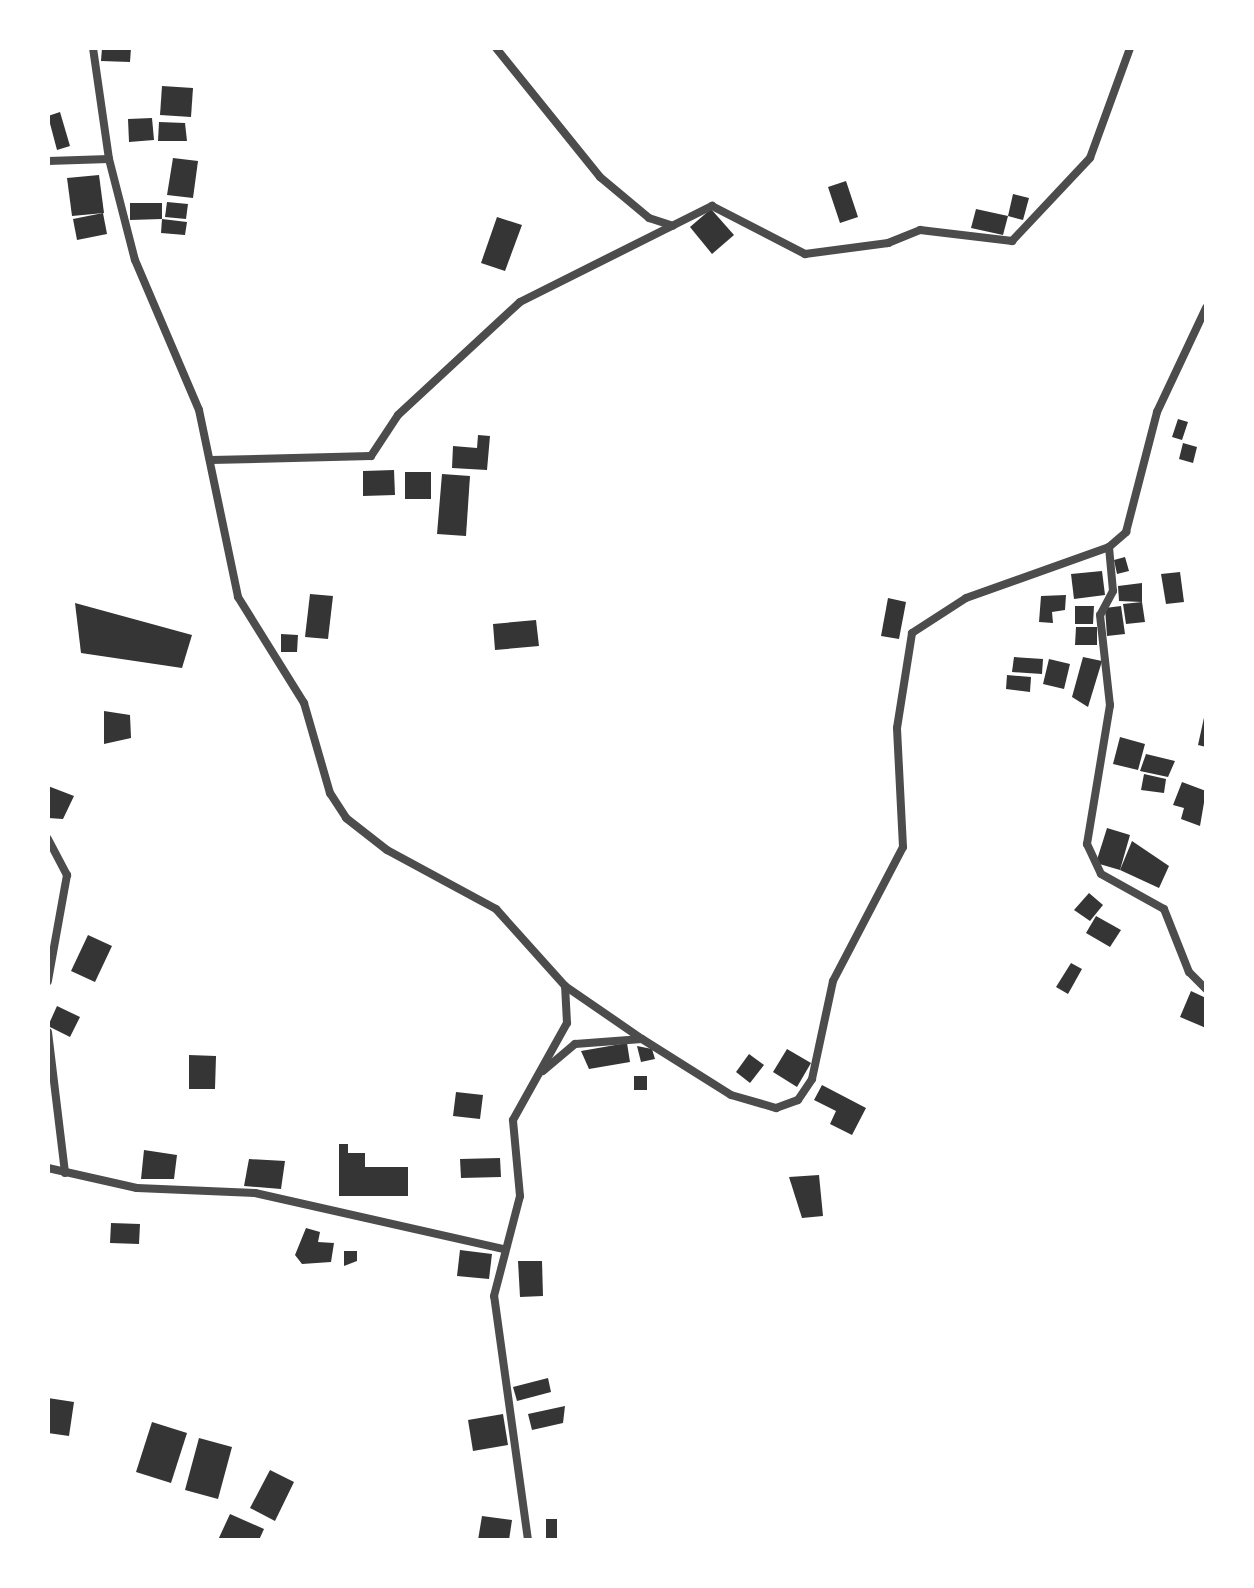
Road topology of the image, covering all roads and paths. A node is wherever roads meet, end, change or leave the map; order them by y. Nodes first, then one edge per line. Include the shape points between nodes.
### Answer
1 (93, 48) edge
2 (496, 48) edge
3 (1130, 48) edge
4 (109, 159) junction
5 (48, 161) edge
6 (673, 226) junction
7 (1206, 308) edge
8 (211, 460) junction
9 (1109, 547) junction
10 (48, 839) edge
11 (48, 981) edge
12 (565, 986) junction
13 (1206, 989) edge
14 (48, 1032) edge
15 (642, 1039) junction
16 (536, 1077) junction
17 (48, 1168) edge
18 (65, 1173) junction
19 (503, 1249) junction
20 (528, 1540) edge

1 - 4 street
2 - 6 street via 600,177 649,218
3 - 6 street via 1090,158 1012,241 920,230 888,243 805,254 712,206
4 - 5 street
4 - 8 street via 135,260 199,410
6 - 8 street via 520,302 398,415 371,456
7 - 9 street via 1157,412 1134,518
8 - 12 street via 238,597 304,703 317,758 346,818 387,850 496,909
9 - 13 street via 1113,591 1100,615 1110,705 1087,844 1101,874 1164,909 1189,972
9 - 15 street via 966,598 912,633 897,728 903,847 833,981 812,1079 798,1100 776,1108 731,1095
10 - 11 street via 67,875
12 - 15 street
12 - 16 street via 570,1014
14 - 18 street
15 - 16 street via 575,1044
16 - 19 street via 513,1120 520,1196
17 - 18 street
18 - 19 street via 137,1188 255,1193
19 - 20 street via 494,1296

